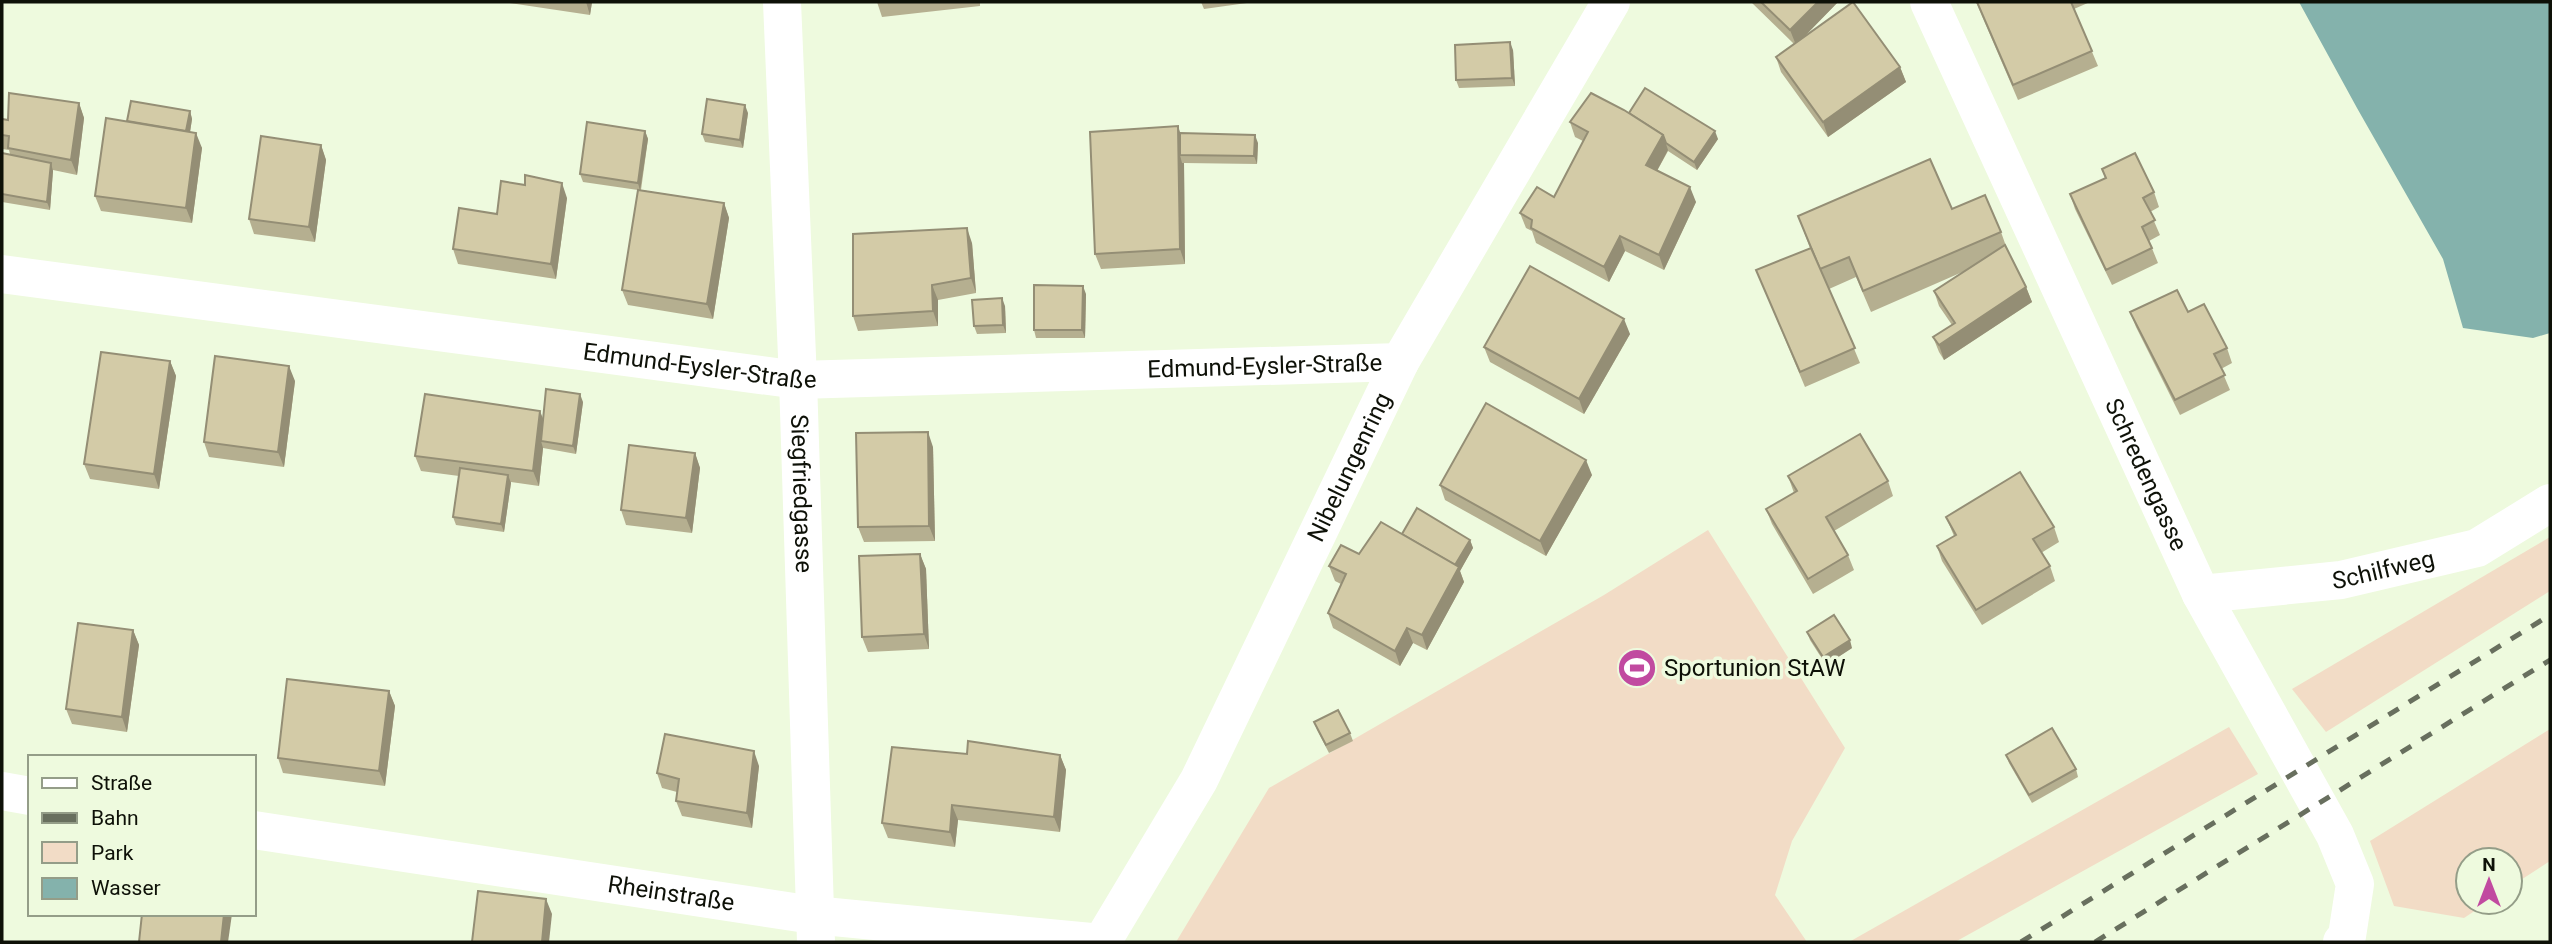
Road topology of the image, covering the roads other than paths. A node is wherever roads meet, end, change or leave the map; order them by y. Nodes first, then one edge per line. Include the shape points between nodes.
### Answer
1 (782, 2) edge
2 (1611, 2) edge
3 (1929, 2) edge
4 (2, 274) edge
5 (1400, 362) junction
6 (798, 380) junction
7 (2550, 503) edge
8 (2201, 594) junction
9 (2, 791) edge
10 (28, 796) edge
11 (256, 830) edge
12 (815, 929) edge
13 (1091, 942) edge
14 (1102, 942) edge
15 (2342, 942) edge

1 - 6 street, Siegfriedgasse
2 - 5 street, Nibelungenring
3 - 8 street, Schredengasse
4 - 6 street, Edmund-Eysler-Straße
5 - 6 street, Edmund-Eysler-Straße
5 - 14 street, Nibelungenring via 1199,780
6 - 12 street, Siegfriedgasse
7 - 8 street, Schilfweg via 2477,548 2341,580
8 - 15 street, Schredengasse via 2336,835 2355,884 2347,936
9 - 10 street
11 - 12 street, Rheinstraße
12 - 13 street, Rheinstraße

